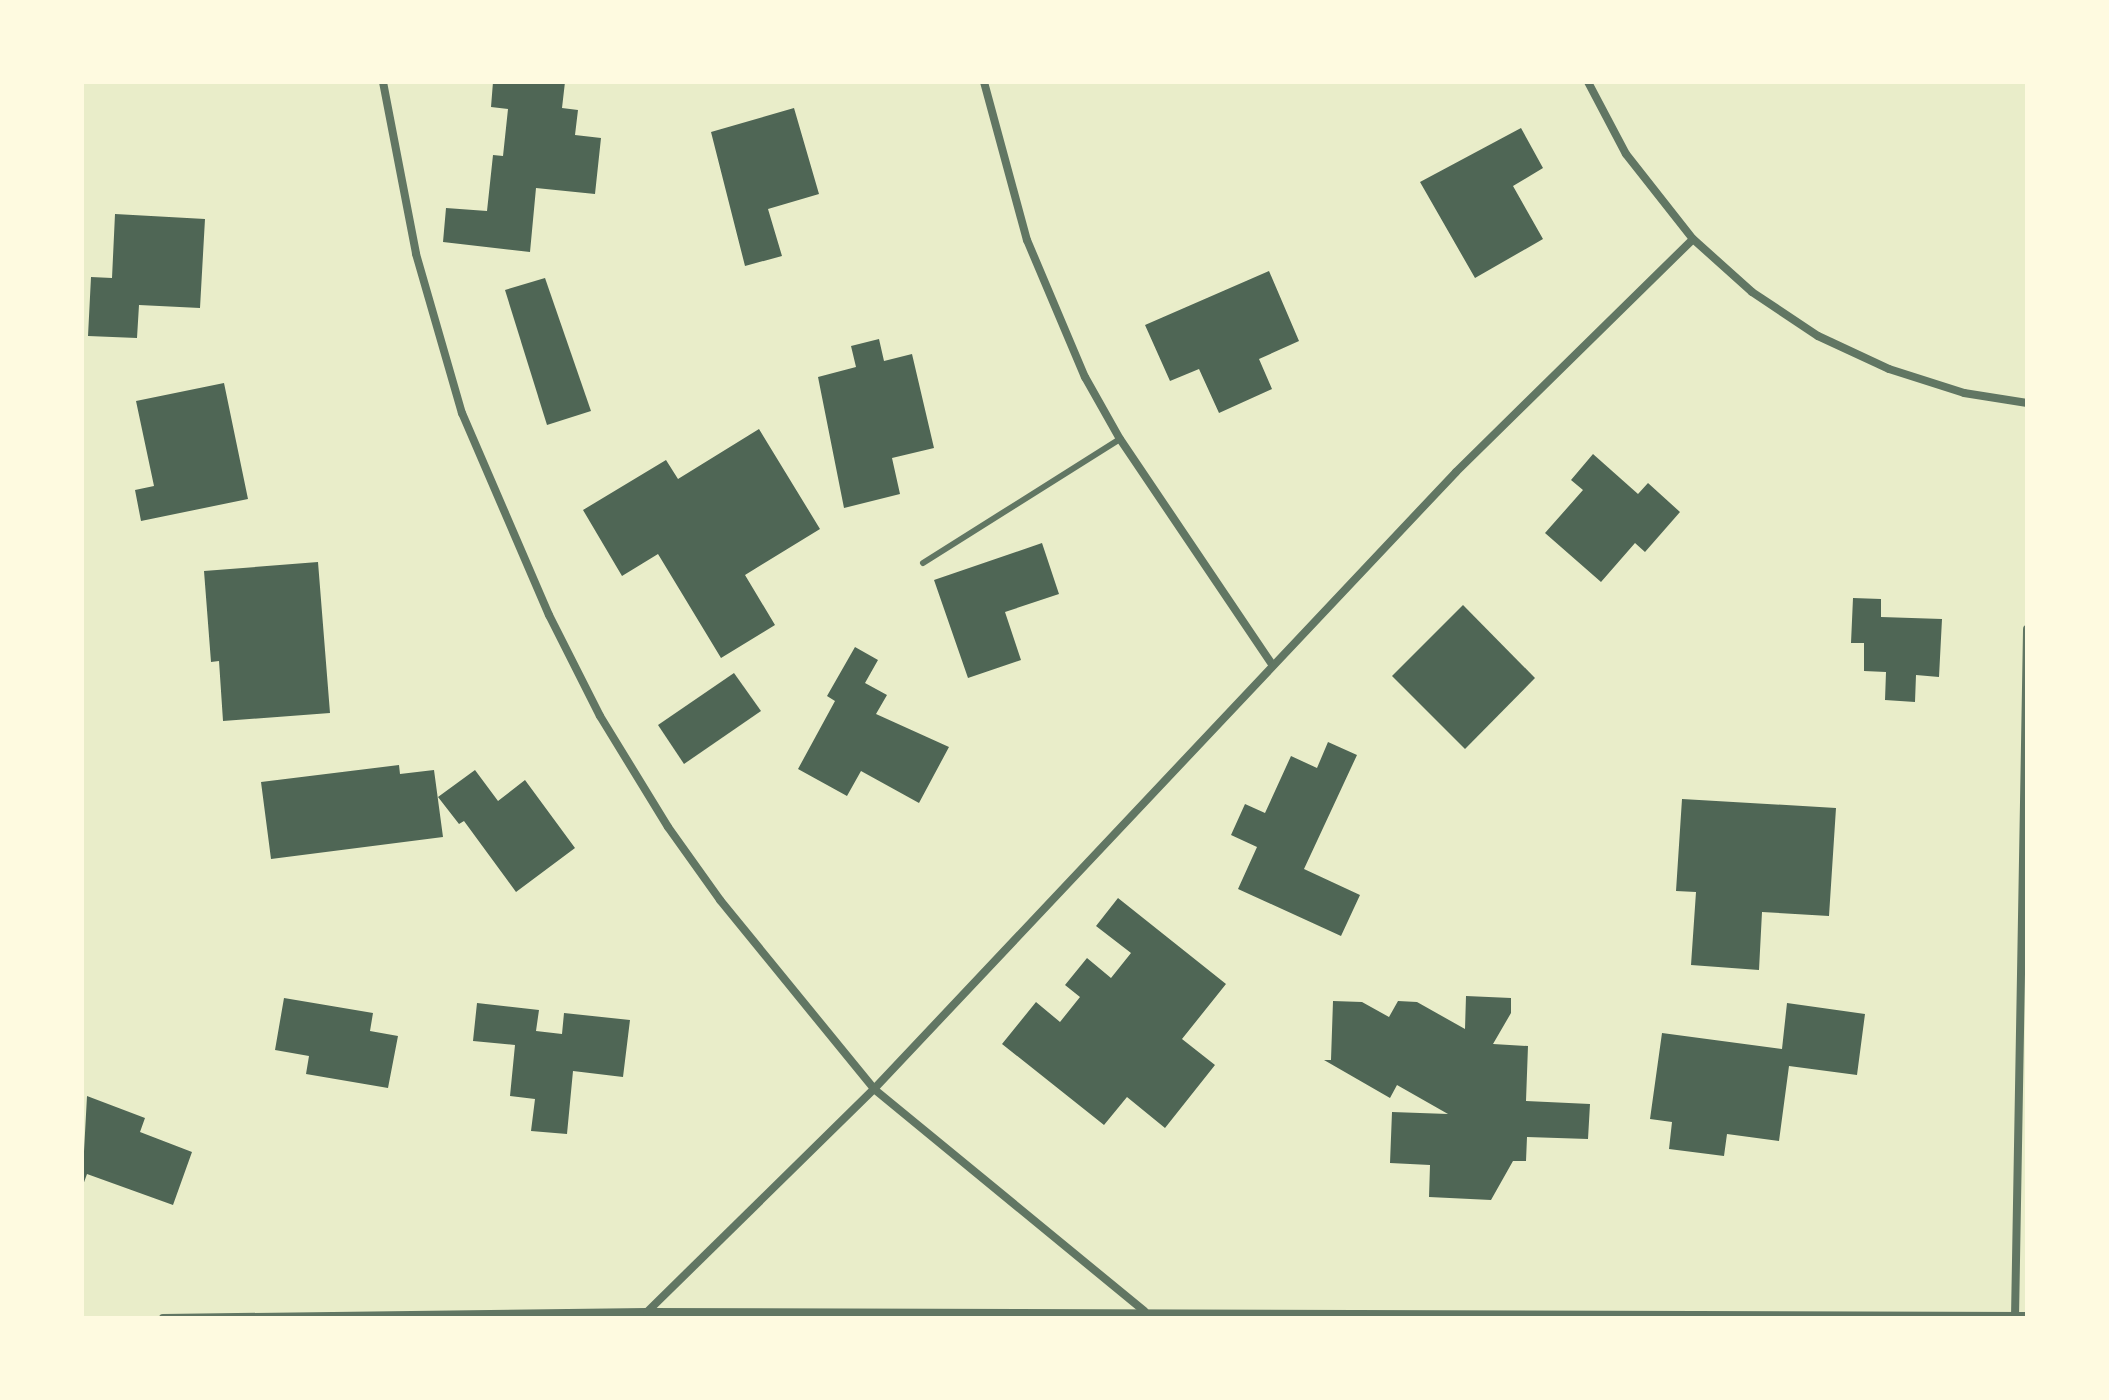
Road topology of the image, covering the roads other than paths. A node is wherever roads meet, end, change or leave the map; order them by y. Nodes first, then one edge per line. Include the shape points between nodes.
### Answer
1 (383, 82) edge
2 (984, 82) edge
3 (1588, 82) edge
4 (1693, 239) junction
5 (2027, 403) edge
6 (1120, 439) junction
7 (923, 563) dead end
8 (2027, 629) edge
9 (1271, 663) junction
10 (874, 1089) junction
11 (647, 1312) junction
12 (1145, 1312) junction
13 (2027, 1316) edge
14 (2015, 1317) edge
15 (163, 1318) edge

1 - 10 street via 416,254 462,413 549,615 600,716 668,827 720,900
2 - 6 street via 1027,240 1085,377
3 - 4 street via 1626,154
4 - 5 street via 1752,292 1818,336 1889,369 1964,393
4 - 9 street
6 - 7 lane
6 - 9 street
8 - 14 street
9 - 10 street
10 - 11 street
10 - 12 street
11 - 12 street
11 - 15 street
12 - 14 street
13 - 14 street

